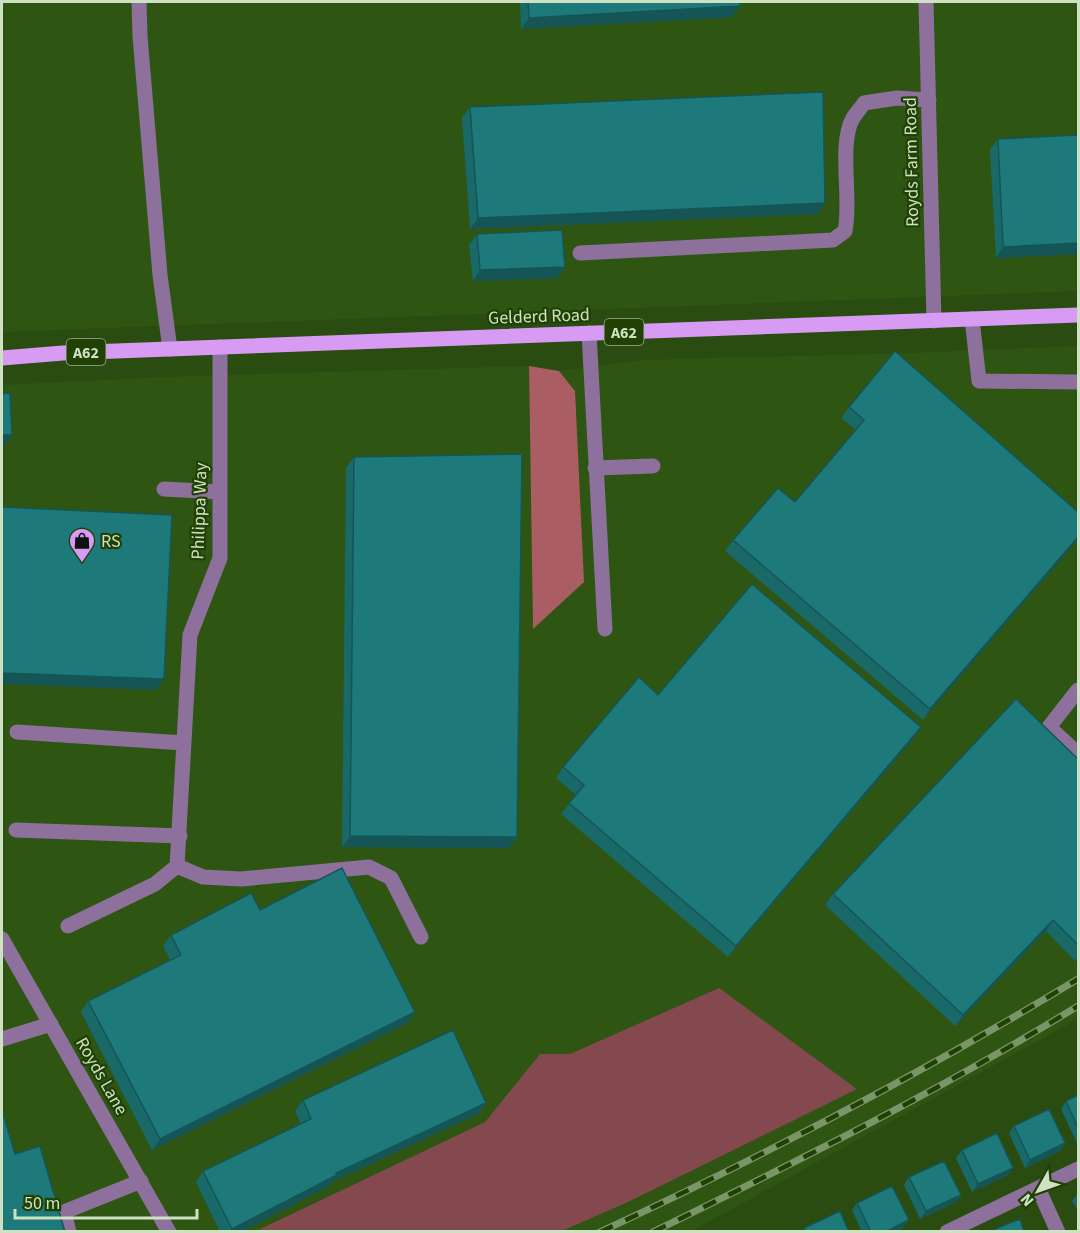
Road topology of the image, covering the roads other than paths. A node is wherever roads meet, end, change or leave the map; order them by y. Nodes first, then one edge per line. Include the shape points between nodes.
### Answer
1 (139, 2) edge
2 (926, 2) edge
3 (929, 100) junction
4 (579, 253) dead end
5 (1078, 315) edge
6 (972, 319) junction
7 (934, 321) junction
8 (589, 333) junction
9 (220, 347) junction
10 (170, 349) junction
11 (2, 358) edge
12 (1078, 382) edge
13 (653, 466) dead end
14 (595, 468) junction
15 (164, 489) dead end
16 (220, 492) junction
17 (606, 629) dead end
18 (1078, 690) edge
19 (17, 732) dead end
20 (184, 743) junction
21 (1078, 754) edge
22 (16, 830) dead end
23 (180, 836) junction
24 (177, 866) junction
25 (68, 926) dead end
26 (422, 937) dead end
27 (2, 939) edge
28 (51, 1024) junction
29 (2, 1039) edge
30 (1078, 1169) edge
31 (141, 1181) junction
32 (1038, 1188) junction
33 (69, 1232) edge
34 (170, 1232) edge
35 (947, 1232) edge
36 (1058, 1232) edge

1 - 10 street via 159,264
2 - 3 street, Royds Farm Road
3 - 4 street via 897,98 864,103 852,119 846,149 848,218 845,231 833,240
3 - 7 street, Royds Farm Road
5 - 6 main road, Gelderd Road / A62
6 - 7 main road, Gelderd Road / A62
6 - 12 street via 979,381
7 - 8 main road, Gelderd Road / A62
8 - 9 main road, Gelderd Road / A62
8 - 14 street
9 - 10 main road, Gelderd Road / A62
9 - 16 street, Philippa Way
10 - 11 main road, Gelderd Road / A62
13 - 14 street
14 - 17 street
15 - 16 street
16 - 20 street, Philippa Way via 220,558 190,635
18 - 21 street via 1049,727
19 - 20 street
20 - 23 street, Philippa Way
22 - 23 street
23 - 24 street, Philippa Way
24 - 25 street via 155,884
24 - 26 street via 202,877 241,879 369,867 391,878
27 - 28 street, Royds Lane
28 - 29 street
28 - 31 street, Royds Lane
30 - 32 street
31 - 33 street via 64,1212
31 - 34 street, Royds Lane
32 - 35 street
32 - 36 street

